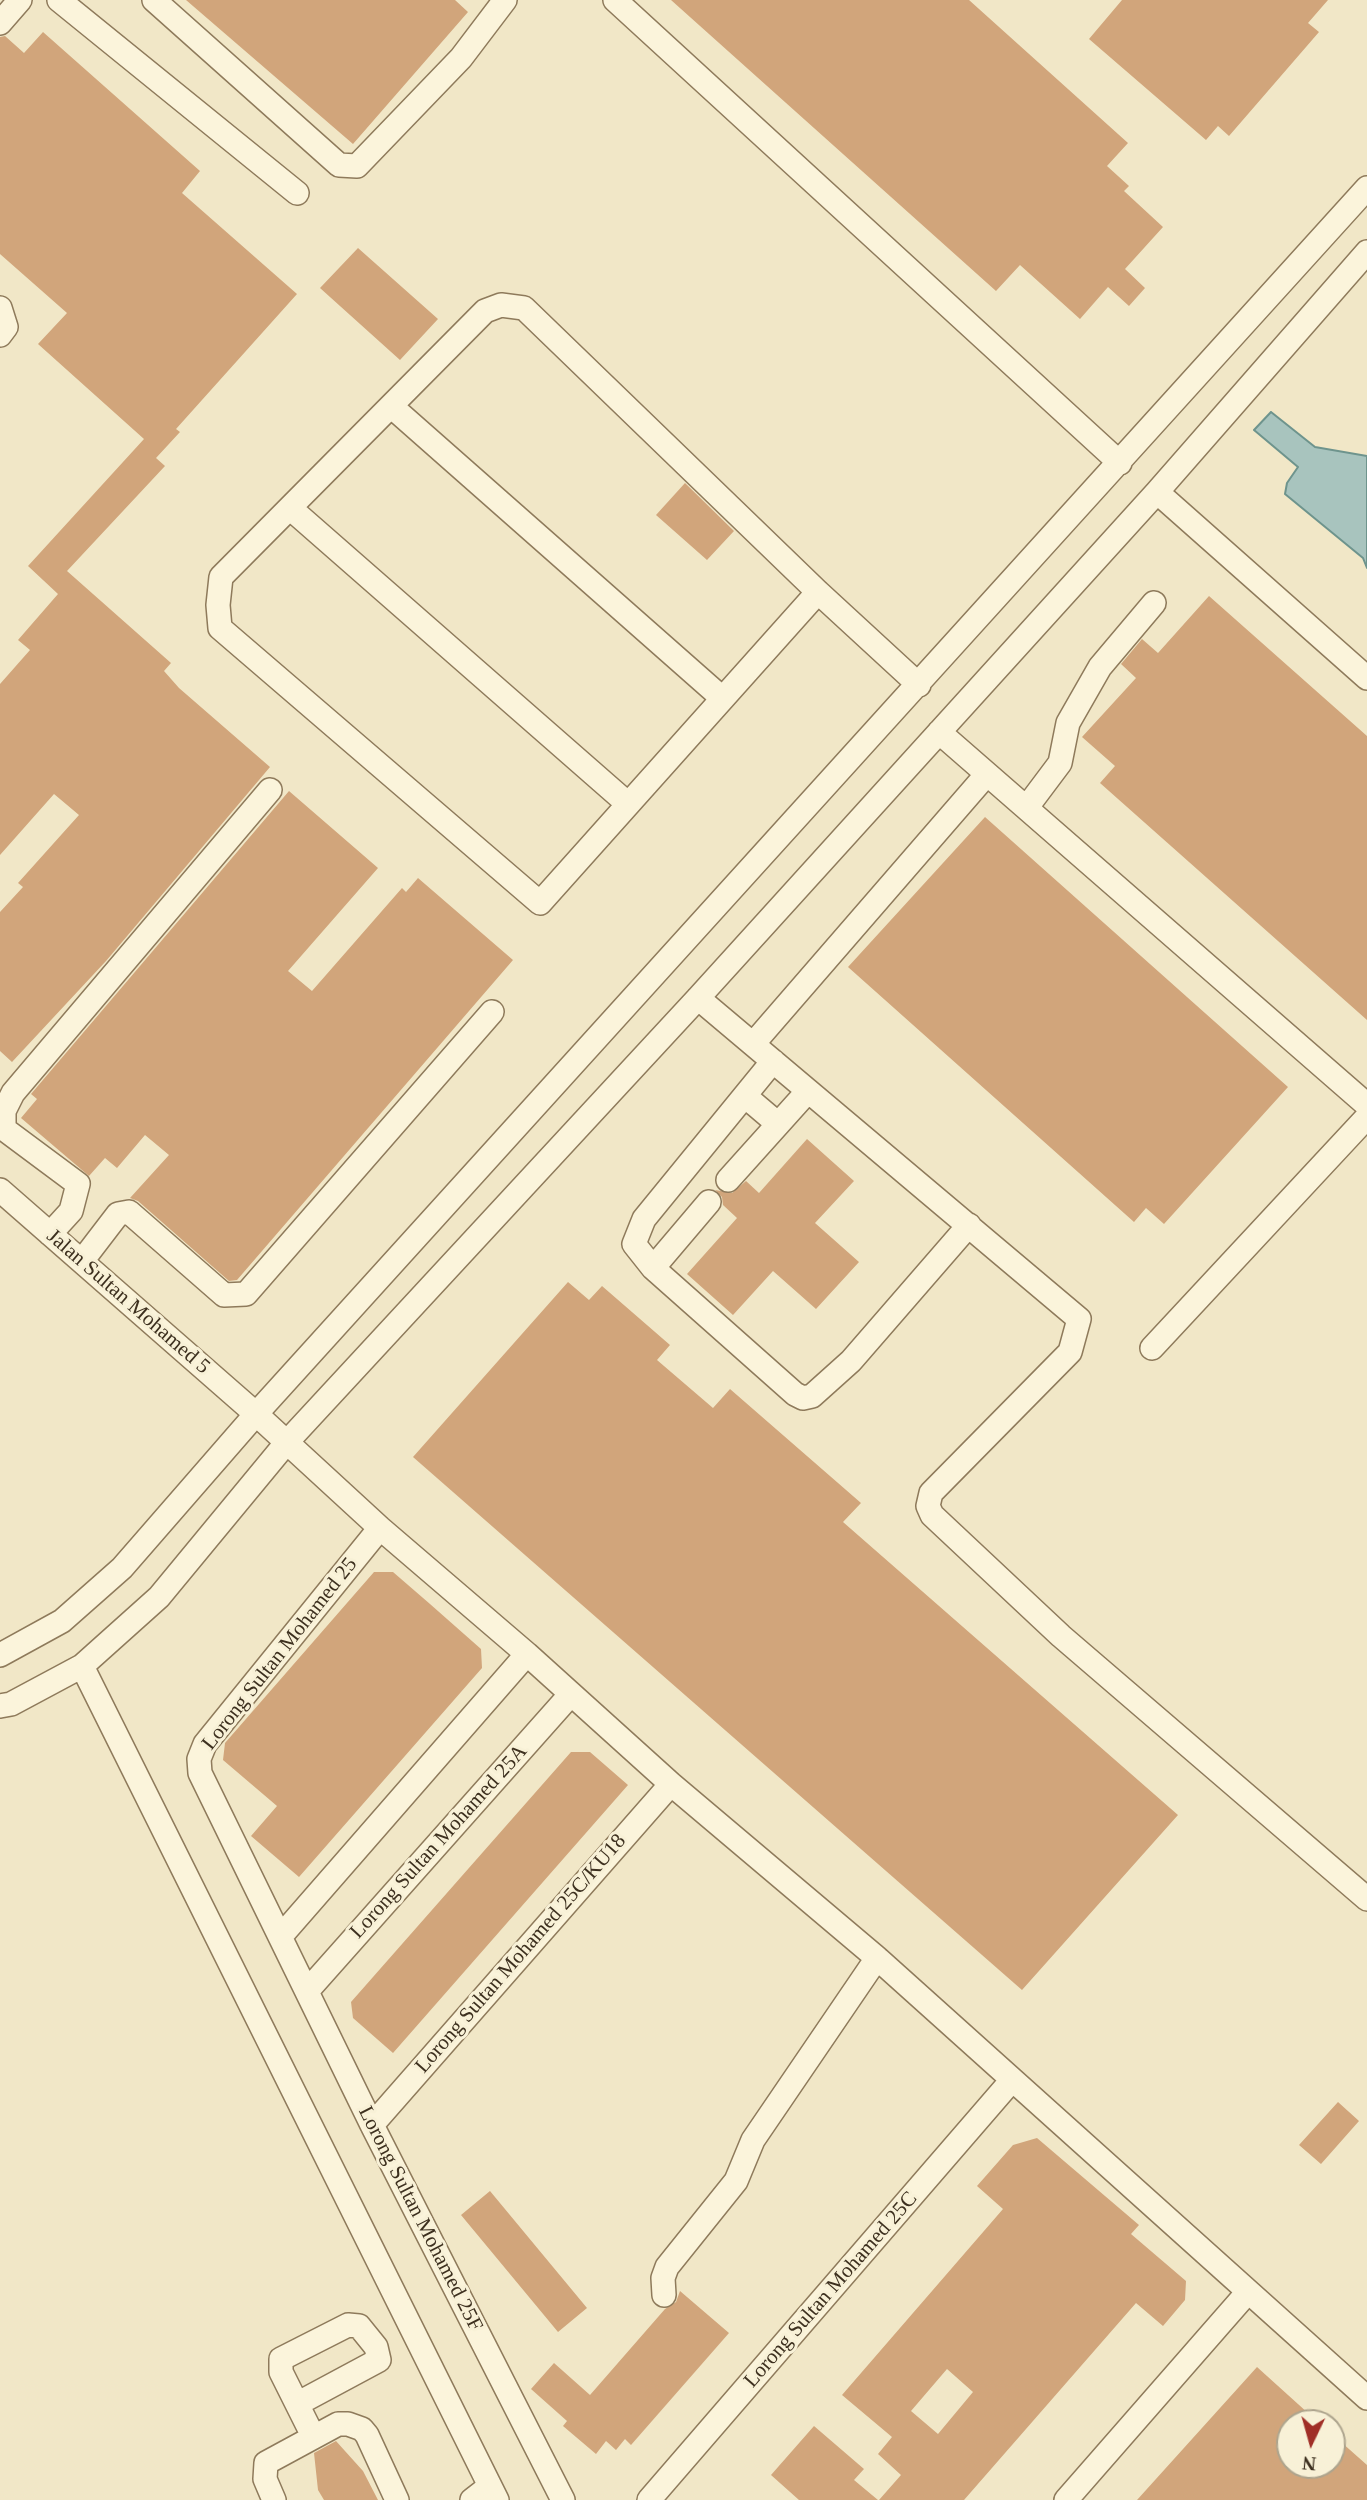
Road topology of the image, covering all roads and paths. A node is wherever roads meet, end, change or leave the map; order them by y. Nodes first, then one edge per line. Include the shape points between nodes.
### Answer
1 (20, 0) edge
2 (60, 0) edge
3 (154, 0) edge
4 (505, 0) edge
5 (615, 0) edge
6 (0, 23) edge
7 (1367, 188) edge
8 (297, 193) dead end
9 (1367, 252) edge
10 (0, 308) edge
11 (0, 335) edge
12 (391, 406) junction
13 (1120, 463) junction
14 (1157, 492) junction
15 (290, 508) junction
16 (818, 592) junction
17 (1153, 603) dead end
18 (1367, 678) edge
19 (919, 685) junction
20 (722, 698) junction
21 (939, 732) junction
22 (987, 774) junction
23 (270, 790) dead end
24 (628, 804) junction
25 (1027, 807) junction
26 (698, 998) junction
27 (492, 1012) dead end
28 (753, 1045) junction
29 (773, 1061) junction
30 (808, 1091) junction
31 (745, 1096) junction
32 (1367, 1105) edge
33 (1367, 1117) edge
34 (778, 1124) junction
35 (728, 1180) dead end
36 (0, 1190) edge
37 (709, 1202) dead end
38 (970, 1225) junction
39 (50, 1234) junction
40 (82, 1261) junction
41 (653, 1268) junction
42 (1152, 1348) dead end
43 (256, 1413) junction
44 (287, 1442) junction
45 (380, 1528) junction
46 (527, 1654) junction
47 (0, 1655) edge
48 (82, 1666) junction
49 (570, 1694) junction
50 (0, 1706) edge
51 (671, 1784) junction
52 (1367, 1899) edge
53 (281, 1936) junction
54 (877, 1958) junction
55 (308, 1990) junction
56 (1013, 2080) junction
57 (372, 2125) junction
58 (1247, 2293) junction
59 (664, 2295) dead end
60 (1367, 2398) edge
61 (297, 2404) dead end
62 (313, 2436) junction
63 (486, 2495) edge
64 (274, 2500) edge
65 (397, 2500) edge
66 (563, 2500) edge
67 (649, 2500) edge
68 (1066, 2500) edge

1 - 6 street
2 - 8 street
3 - 4 street via 339,165 357,166 461,58
5 - 13 street
7 - 13 street
9 - 14 street
10 - 11 street via 6,327
12 - 15 street
12 - 16 street via 485,311 501,304 524,309
12 - 20 street
13 - 19 street
14 - 18 street
14 - 21 street
15 - 24 street
15 - 24 street via 221,577 220,628 540,903
16 - 19 street
16 - 20 street
17 - 25 street via 1100,667 1068,723 1060,763
19 - 43 street
20 - 24 street
21 - 22 street
21 - 26 street
22 - 25 street
22 - 28 street
23 - 39 street via 13,1093 4,1111 4,1129 78,1184 71,1211
25 - 32 street
26 - 28 street
26 - 44 street
27 - 40 street via 246,1294 223,1296 130,1212 118,1214
28 - 29 street
29 - 30 street
29 - 31 street
30 - 34 street
30 - 38 street
31 - 34 street
31 - 41 street via 639,1226 635,1248
33 - 42 street
34 - 35 street
36 - 39 street, Jalan Sultan Mohamed 5
37 - 41 street
38 - 41 street via 879,1334 807,1398 795,1394
38 - 52 street via 1079,1319 1070,1352 931,1493 928,1506 932,1515 1061,1636
39 - 40 street, Jalan Sultan Mohamed 5
40 - 43 street, Jalan Sultan Mohamed 5
43 - 44 street, Jalan Sultan Mohamed 5
43 - 47 street via 122,1568 62,1621
44 - 45 street, Jalan Sultan Mohamed 5
44 - 48 street via 159,1597
45 - 46 street, Jalan Sultan Mohamed 5
45 - 53 street, Lorong Sultan Mohamed 25 via 205,1744 199,1759 200,1773
46 - 49 street, Jalan Sultan Mohamed 5
46 - 53 street
48 - 50 street
48 - 63 street
49 - 51 street, Jalan Sultan Mohamed 5
49 - 55 street, Lorong Sultan Mohamed 25A
51 - 54 street, Jalan Sultan Mohamed 5
51 - 57 street, Lorong Sultan Mohamed 25C/KU18
53 - 55 street, Lorong Sultan Mohamed 25F
54 - 56 street, Jalan Sultan Mohamed 5
54 - 59 street via 753,2140 736,2181 667,2267
55 - 57 street, Lorong Sultan Mohamed 25F
56 - 58 street, Jalan Sultan Mohamed 5
56 - 67 street, Lorong Sultan Mohamed 25C
57 - 66 street, Lorong Sultan Mohamed 25F
58 - 60 street, Jalan Sultan Mohamed 5
58 - 68 street
61 - 62 street
62 - 64 street via 266,2463 265,2479
62 - 65 street via 338,2424 362,2429

